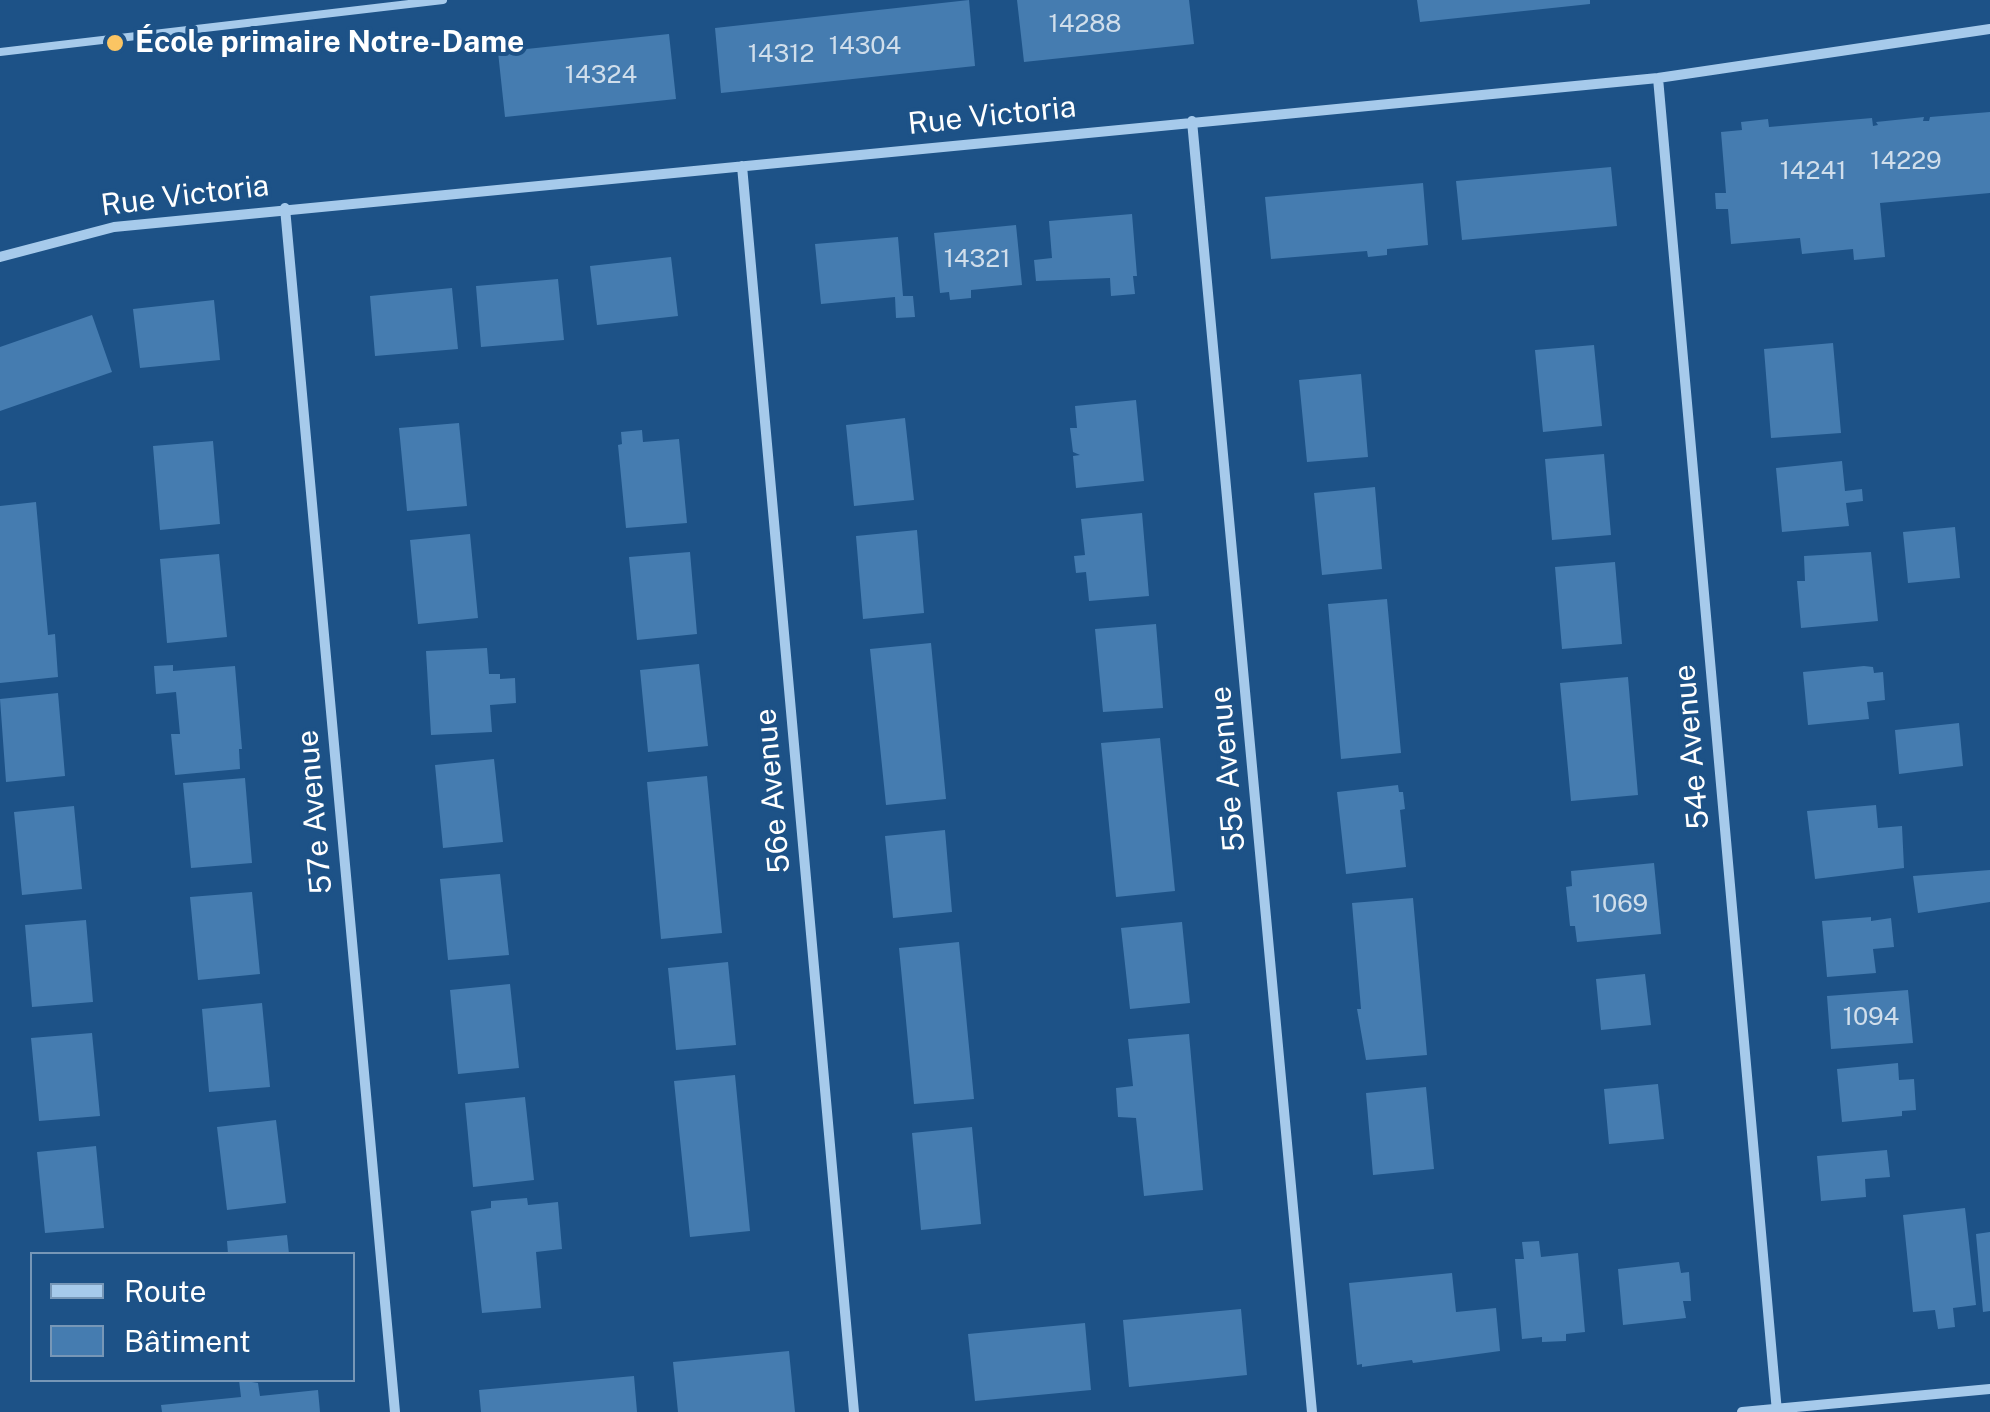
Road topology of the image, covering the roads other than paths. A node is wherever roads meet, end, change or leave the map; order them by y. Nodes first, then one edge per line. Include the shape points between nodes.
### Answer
1 (443, 0) edge
2 (1990, 29) edge
3 (0, 52) edge
4 (1658, 78) junction
5 (1192, 122) junction
6 (742, 166) junction
7 (285, 208) junction
8 (0, 257) edge
9 (1990, 1389) edge
10 (1777, 1410) edge
11 (396, 1412) edge
12 (854, 1412) edge
13 (1312, 1412) edge
14 (1742, 1412) edge

1 - 3 lane
2 - 4 street, Rue Victoria
4 - 5 street, Rue Victoria
4 - 10 street, 54e Avenue
5 - 6 street, Rue Victoria
5 - 13 street, 55e Avenue
6 - 7 street, Rue Victoria
6 - 12 street, 56e Avenue
7 - 8 street, Rue Victoria via 114,227
7 - 11 street, 57e Avenue
9 - 10 street
10 - 14 street

